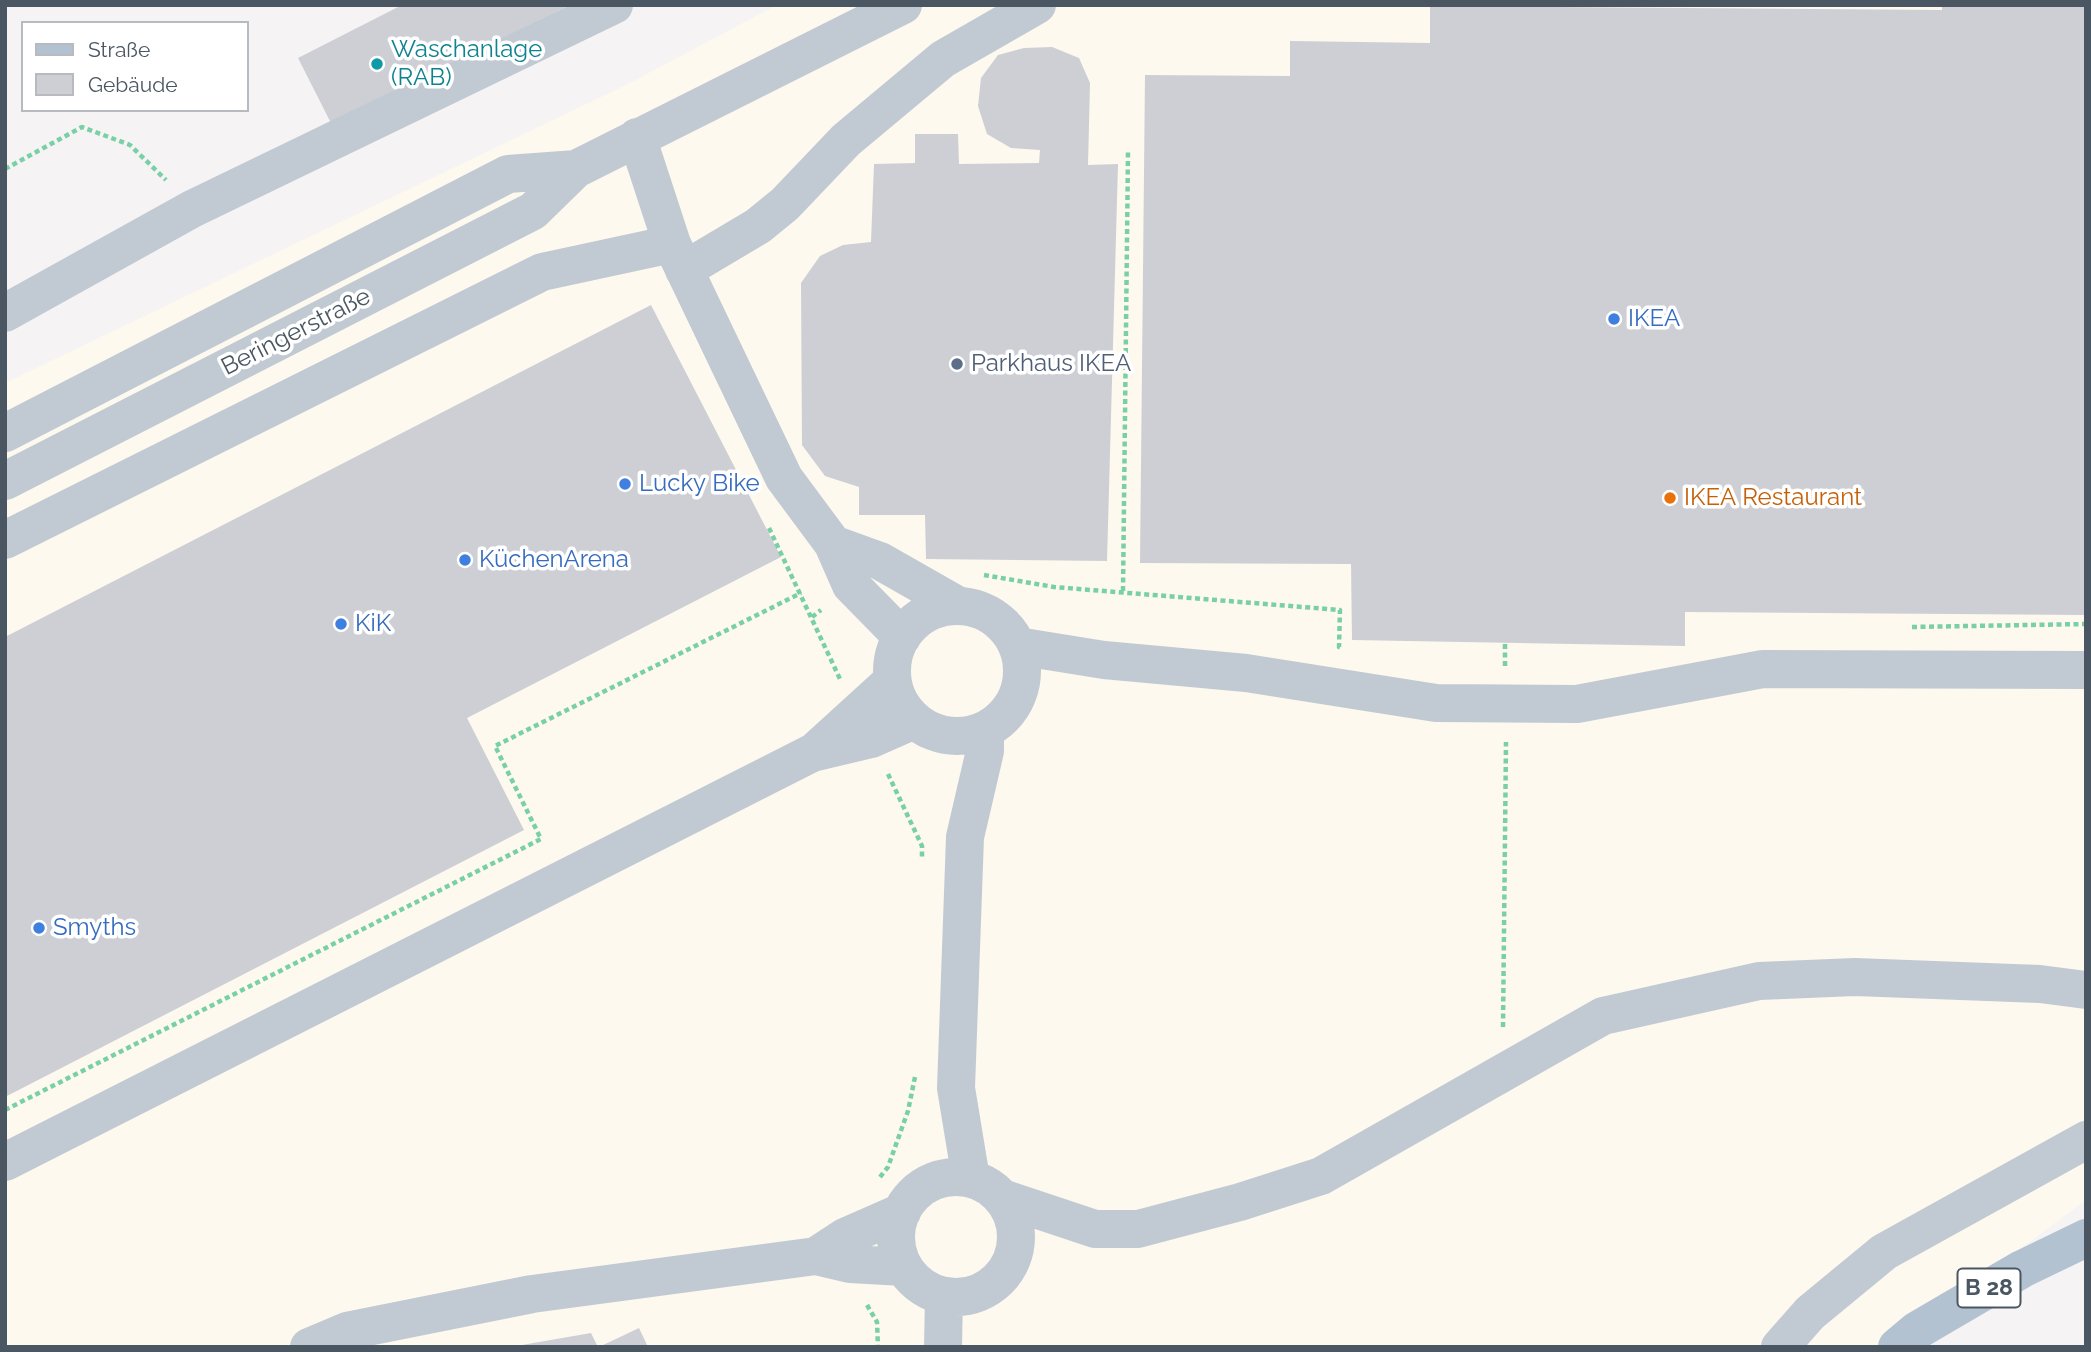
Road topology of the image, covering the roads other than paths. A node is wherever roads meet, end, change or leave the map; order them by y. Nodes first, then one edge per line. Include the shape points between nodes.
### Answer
1 (614, 5) edge
2 (903, 5) edge
3 (1037, 5) edge
4 (637, 137) junction
5 (576, 169) junction
6 (678, 257) junction
7 (5, 313) edge
8 (5, 433) edge
9 (5, 481) edge
10 (5, 540) edge
11 (832, 544) junction
12 (967, 590) junction
13 (902, 636) junction
14 (1017, 646) junction
15 (1104, 660) junction
16 (2086, 670) edge
17 (892, 681) junction
18 (1020, 690) junction
19 (914, 720) junction
20 (864, 725) junction
21 (967, 733) junction
22 (2086, 990) edge
23 (956, 1088) junction
24 (2083, 1138) edge
25 (5, 1162) edge
26 (930, 1183) junction
27 (986, 1188) junction
28 (902, 1212) junction
29 (1095, 1229) junction
30 (2086, 1238) edge
31 (1014, 1254) junction
32 (833, 1260) junction
33 (904, 1267) junction
34 (944, 1296) junction
35 (309, 1347) edge
36 (943, 1347) edge
37 (1780, 1347) edge
38 (1897, 1347) edge

1 - 7 lane via 192,209
2 - 4 lane, Beringerstraße
3 - 6 lane via 943,59 846,140 786,204 758,226
4 - 5 lane, Beringerstraße
4 - 6 lane
5 - 8 lane, Beringerstraße via 508,174
5 - 9 lane, Beringerstraße via 533,211
6 - 10 lane via 542,272
6 - 11 lane via 784,478
11 - 12 lane
11 - 13 lane via 851,585
12 - 13 lane via 917,620
12 - 14 lane
13 - 17 lane
14 - 15 lane
14 - 18 lane via 1022,660
15 - 16 lane via 1246,673 1436,703 1506,686 1577,704 1763,669
15 - 18 lane
17 - 19 lane via 903,709
17 - 20 lane
18 - 21 lane via 1006,714
19 - 20 lane
19 - 21 lane via 930,731
20 - 25 lane
21 - 23 lane
22 - 29 lane via 1854,977 1759,981 1602,1016 1321,1177 1138,1229
23 - 26 lane
23 - 27 lane
24 - 37 lane via 1884,1252 1810,1312
26 - 27 lane via 950,1177
26 - 28 lane via 913,1195
27 - 29 lane
27 - 31 lane via 1015,1225
28 - 32 lane via 845,1237
28 - 33 lane via 896,1230
29 - 31 lane
30 - 38 main road, B 28 via 1999,1283
31 - 34 lane via 1006,1270 979,1293
32 - 33 lane
32 - 35 lane via 532,1294 347,1331
33 - 34 lane via 915,1281
34 - 36 lane

